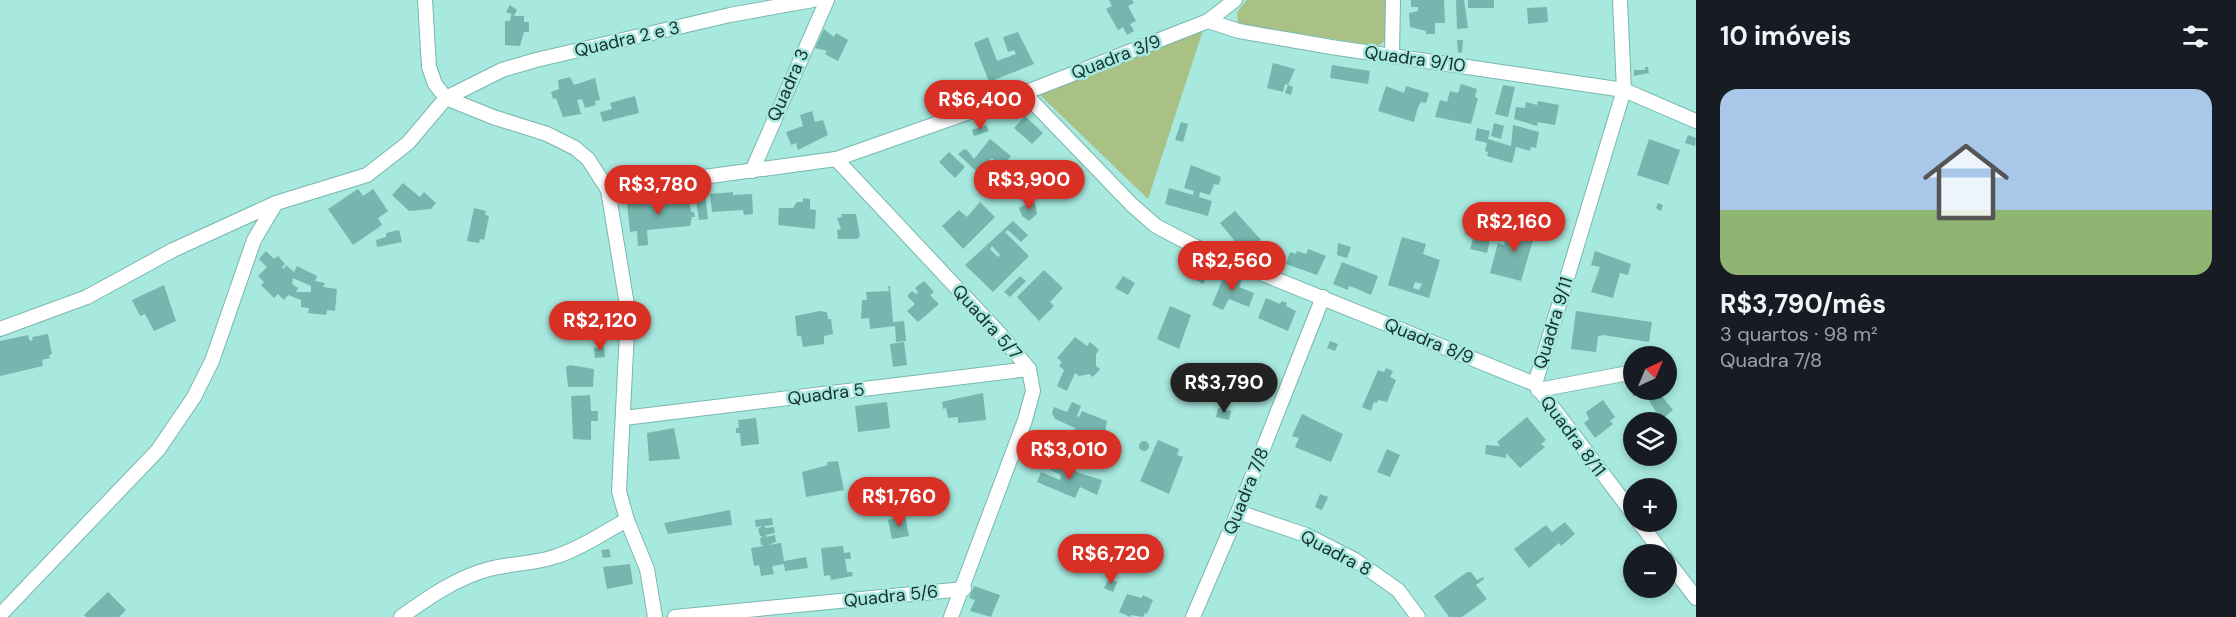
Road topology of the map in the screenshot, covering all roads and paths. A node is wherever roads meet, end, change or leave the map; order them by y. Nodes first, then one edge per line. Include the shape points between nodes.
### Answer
1 (424, 0) edge
2 (813, 0) edge
3 (827, 0) edge
4 (1235, 0) edge
5 (1393, 0) edge
6 (1620, 0) edge
7 (1208, 21) junction
8 (1392, 54) junction
9 (1624, 90) junction
10 (1024, 93) junction
11 (446, 98) junction
12 (1696, 121) edge
13 (836, 159) junction
14 (752, 171) junction
15 (608, 190) junction
16 (276, 203) junction
17 (1323, 297) junction
18 (0, 329) edge
19 (1029, 369) junction
20 (1623, 374) edge
21 (1537, 387) junction
22 (624, 418) junction
23 (1623, 500) edge
24 (1238, 512) junction
25 (627, 520) junction
26 (1647, 532) edge
27 (1656, 544) edge
28 (1677, 573) edge
29 (964, 589) junction
30 (1696, 598) edge
31 (0, 615) edge
32 (401, 617) edge
33 (655, 617) edge
34 (675, 617) edge
35 (951, 617) edge
36 (1193, 617) edge
37 (1418, 617) edge

1 - 11 street via 429,67
2 - 11 street, Quadra 2 e 3 via 536,60 502,70
3 - 14 street, Quadra 3
4 - 7 street, Quadra 3/9
5 - 8 street
6 - 9 street, Quadra 9/11
7 - 8 street, Quadra 9/10 via 1250,33
7 - 10 street, Quadra 3/9
8 - 9 street, Quadra 9/10
9 - 12 street, Quadra 9/10
9 - 21 street, Quadra 9/11
10 - 13 street, Quadra 3/9
10 - 17 street, Quadra 8/9 via 1156,226 1196,247
11 - 15 street via 575,148 588,159
11 - 16 street via 408,143 367,175
13 - 14 street, Quadra 3/9
13 - 19 street, Quadra 5/7
14 - 15 street, Quadra 3/9
15 - 22 street via 628,311
16 - 18 street via 173,250 87,297
16 - 31 street via 254,240 212,361 176,424 158,450
17 - 21 street, Quadra 8/9
17 - 24 street, Quadra 7/8
19 - 22 street, Quadra 5
19 - 29 street, Quadra 5/7 via 1033,391 1025,420
20 - 21 street
21 - 23 street, Quadra 8/11
22 - 25 street via 619,491
24 - 36 street, Quadra 7/8
24 - 37 street, Quadra 8 via 1306,535 1355,560 1398,590
25 - 32 street via 583,546 556,556 465,577
25 - 33 street via 647,569
26 - 27 street
28 - 30 street
29 - 34 street, Quadra 5/6
29 - 35 street, Quadra 5/7

